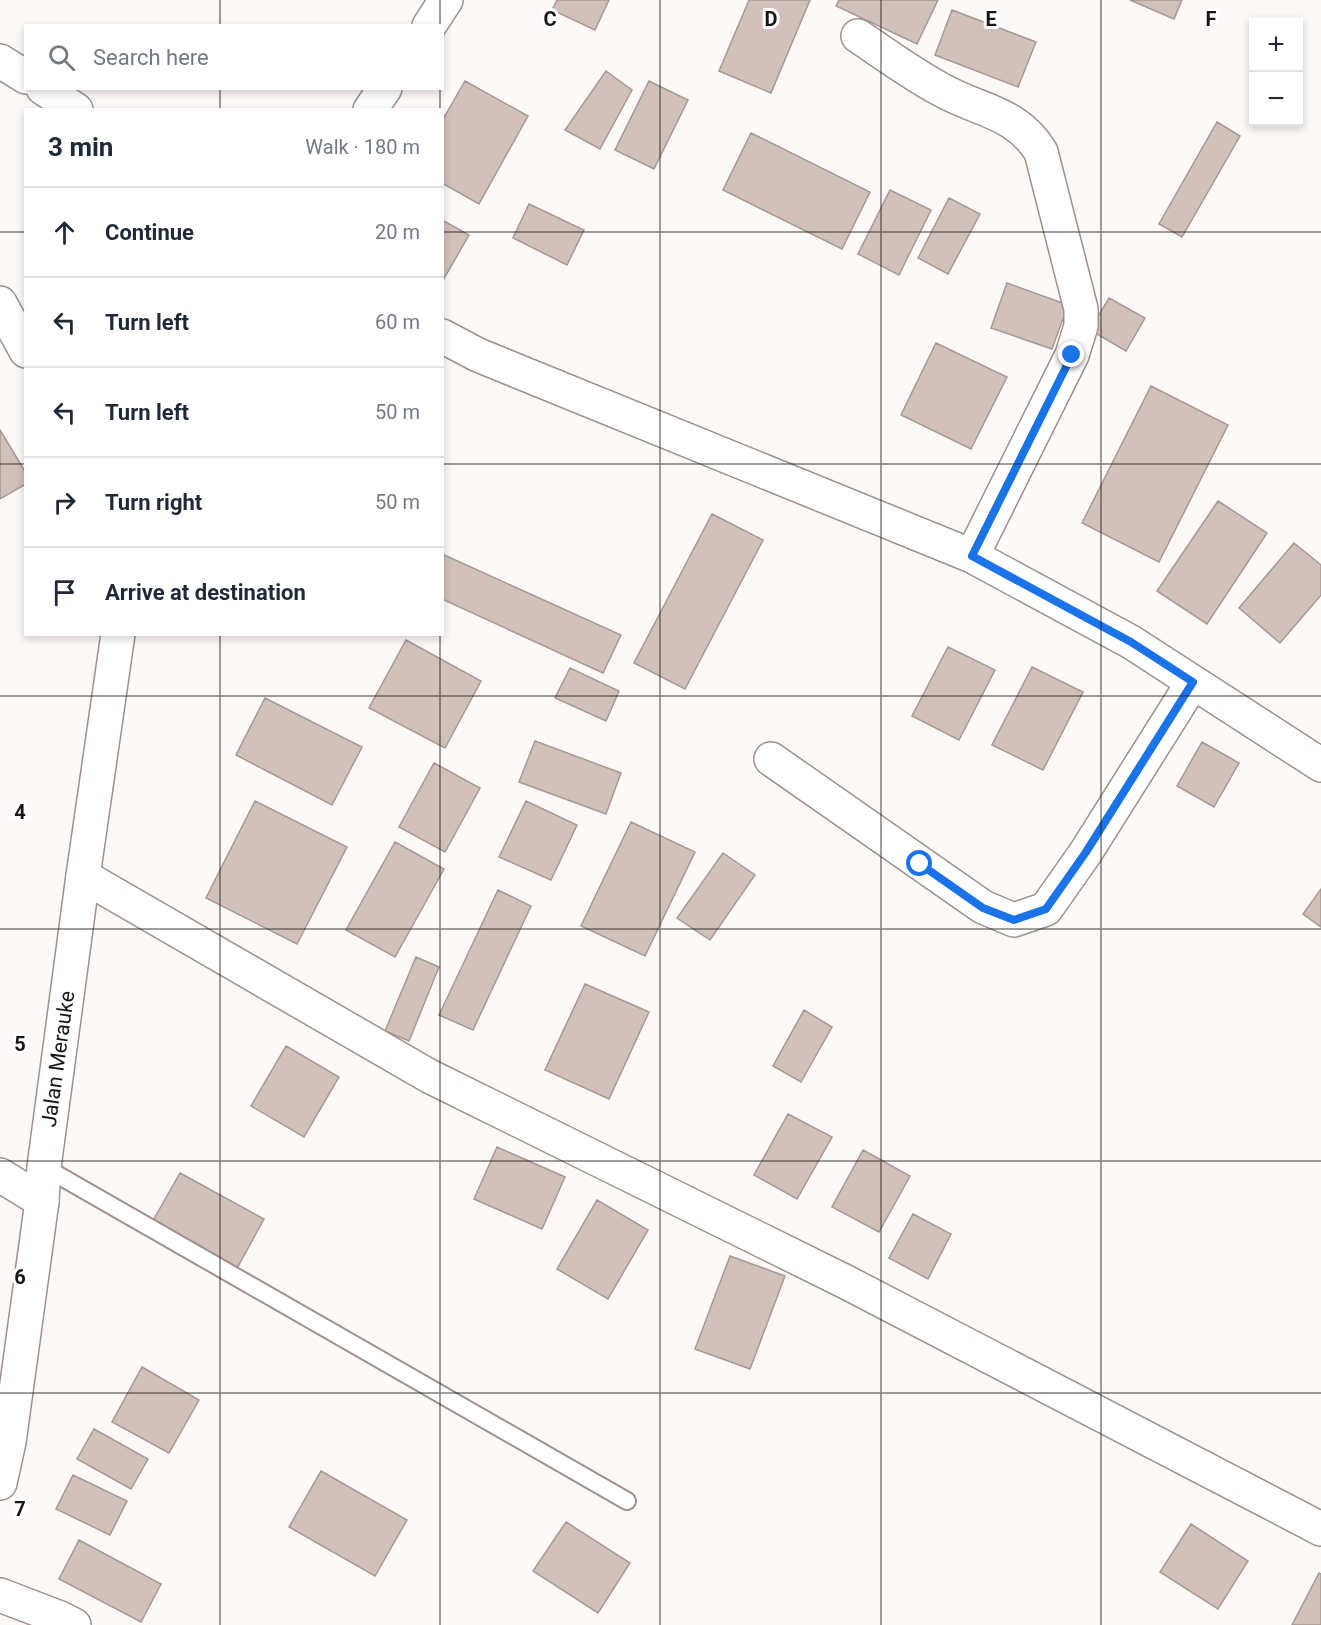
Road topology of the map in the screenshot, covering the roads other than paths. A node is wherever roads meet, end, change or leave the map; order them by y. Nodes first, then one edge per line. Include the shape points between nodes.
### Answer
1 (446, 0) edge
2 (430, 24) edge
3 (858, 36) dead end
4 (0, 61) edge
5 (24, 76) edge
6 (46, 90) edge
7 (384, 90) edge
8 (73, 108) edge
9 (371, 108) edge
10 (0, 303) edge
11 (444, 337) edge
12 (24, 347) edge
13 (972, 556) junction
14 (118, 636) edge
15 (1193, 682) junction
16 (771, 759) dead end
17 (1321, 765) edge
18 (83, 876) junction
19 (44, 1167) junction
20 (0, 1175) edge
21 (42, 1201) junction
22 (0, 1483) edge
23 (627, 1501) dead end
24 (1321, 1529) edge
25 (0, 1595) edge
26 (74, 1625) edge

1 - 2 street
3 - 13 street via 939,89 1004,116 1033,139 1041,152 1081,309 1081,326 1072,355
4 - 5 street
6 - 8 street
7 - 9 street
10 - 12 street
11 - 13 street via 478,355
13 - 15 street via 1131,642
14 - 18 street, Jalan Merauke
15 - 16 street via 1046,909 1014,920 983,908
15 - 17 street
18 - 19 street, Jalan Merauke
18 - 24 street via 429,1076 846,1282
19 - 21 street, Jalan Merauke
19 - 23 lane
20 - 21 street
21 - 22 street, Jalan Merauke
25 - 26 street

